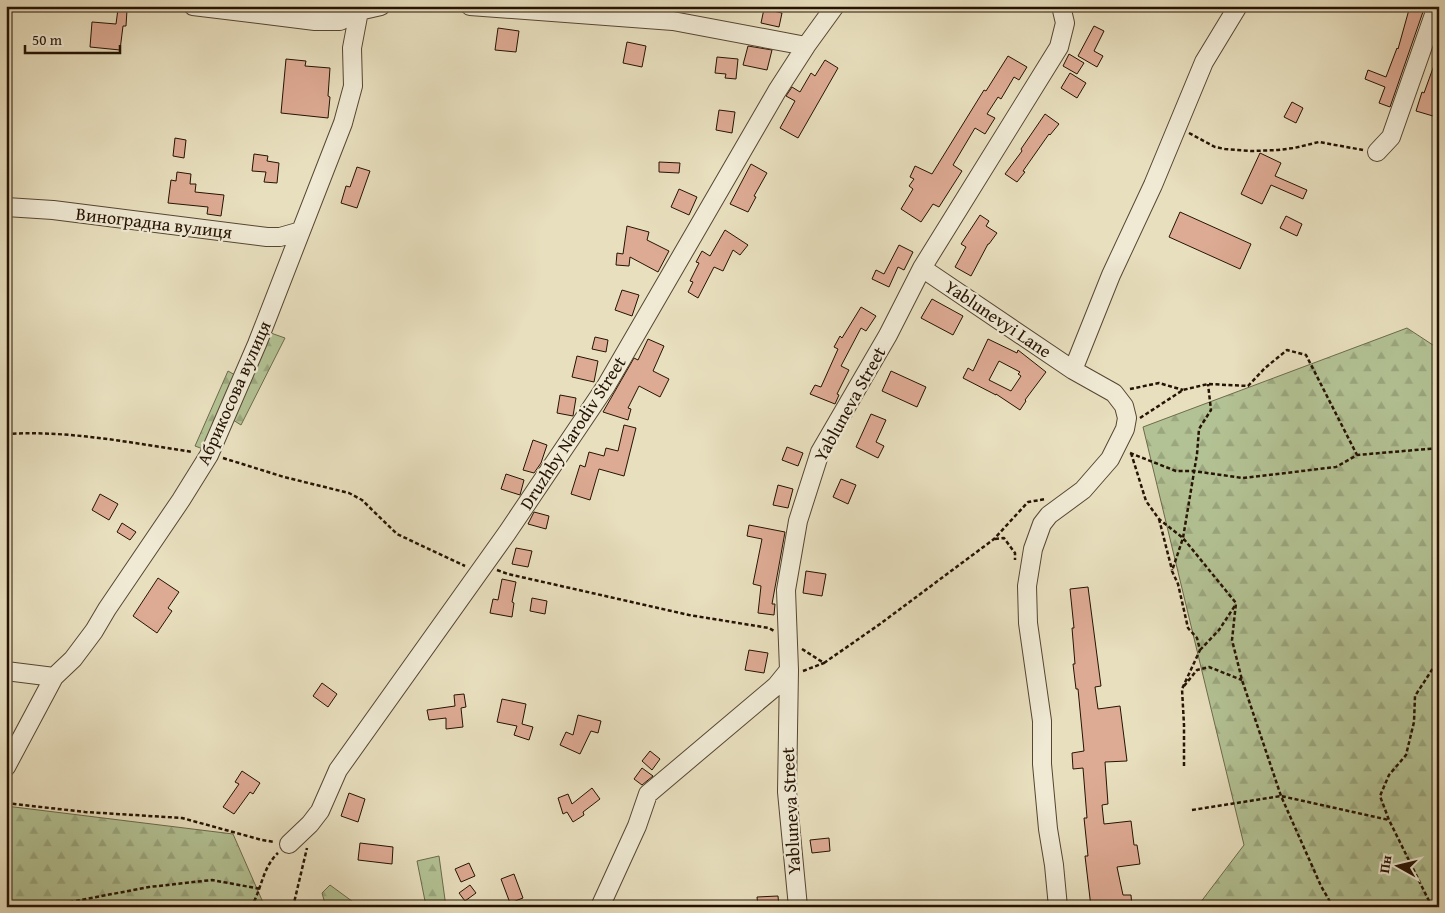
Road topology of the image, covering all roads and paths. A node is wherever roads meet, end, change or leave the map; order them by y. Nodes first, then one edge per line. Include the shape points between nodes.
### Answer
1 (193, 6) edge
2 (381, 6) edge
3 (470, 6) edge
4 (835, 6) edge
5 (1061, 6) edge
6 (1238, 6) edge
7 (1437, 6) edge
8 (358, 9) edge
9 (806, 46) junction
10 (1177, 127) junction
11 (1377, 152) joint
12 (6, 207) edge
13 (301, 231) junction
14 (922, 268) junction
15 (1073, 370) junction
16 (1208, 384) junction
17 (1183, 390) junction
18 (1114, 393) junction
19 (1125, 429) junction
20 (6, 434) edge
21 (1439, 448) edge
22 (1131, 453) junction
23 (209, 455) junction
24 (1357, 455) junction
25 (1110, 458) junction
26 (1193, 471) junction
27 (1050, 498) dead end
28 (1159, 519) junction
29 (1183, 538) junction
30 (994, 539) junction
31 (1016, 562) dead end
32 (479, 570) junction
33 (1172, 571) junction
34 (1236, 603) junction
35 (788, 640) junction
36 (1200, 650) junction
37 (1439, 659) edge
38 (824, 663) junction
39 (6, 671) edge
40 (789, 674) junction
41 (54, 677) junction
42 (1242, 680) junction
43 (1182, 689) junction
44 (1184, 766) dead end
45 (6, 767) edge
46 (1281, 796) junction
47 (6, 803) edge
48 (1192, 810) dead end
49 (1389, 820) junction
50 (310, 824) junction
51 (289, 844) junction
52 (261, 889) junction
53 (253, 906) edge
54 (44, 907) edge
55 (294, 907) edge
56 (600, 907) edge
57 (798, 907) edge
58 (1058, 907) edge
59 (1333, 907) edge
60 (1432, 907) edge

1 - 8 street via 340,22
2 - 8 street
3 - 9 street via 674,21
4 - 9 street, Druzhby Narodiv Street
5 - 14 street, Yabluneva Street via 1064,23 1059,47
6 - 10 street via 1204,62
7 - 11 street via 1391,137
8 - 13 street, Абрикосова вулиця via 352,48 352,86 343,123
9 - 32 street, Druzhby Narodiv Street via 606,386
10 - 11 path via 1225,149 1278,150 1319,142
10 - 15 street
12 - 13 street, Виноградна вулиця via 268,237
13 - 23 street, Абрикосова вулиця
14 - 15 street, Yablunevyi Lane
14 - 35 street, Yabluneva Street via 888,336 820,452 798,521 786,590
15 - 18 street, Yablunevyi Lane
16 - 17 path
16 - 24 path via 1248,386 1287,350 1306,355
16 - 26 path via 1211,410 1199,429
17 - 18 path via 1159,383
17 - 19 path
18 - 19 street via 1124,406
19 - 22 path via 1124,442
19 - 25 street
20 - 23 path via 27,432 82,436
21 - 24 path
22 - 25 path
22 - 26 path via 1176,471
22 - 28 path via 1146,501
23 - 32 path via 349,493 362,500 396,534 442,557
23 - 41 street, Абрикосова вулиця via 94,631 73,659
24 - 26 path via 1336,467 1243,478
25 - 58 street via 1083,490 1042,524 1027,586 1028,623 1042,721 1042,764
26 - 29 path
27 - 30 path via 1028,502
28 - 29 path
28 - 33 path
29 - 33 path
29 - 34 path
30 - 31 path via 1004,538 1014,552
30 - 38 path
32 - 35 path via 769,628
32 - 50 street, Druzhby Narodiv Street via 338,770 320,811
33 - 36 path via 1188,628 1197,638
34 - 36 path via 1219,630
34 - 42 path via 1232,640
35 - 38 path
35 - 40 street, Yabluneva Street
36 - 43 path
37 - 49 path via 1414,696 1414,722 1406,755 1389,775 1380,796
38 - 40 path
39 - 41 street
40 - 56 street via 648,794
40 - 57 street, Yabluneva Street via 787,792
41 - 45 street, Абрикосова вулиця
42 - 43 path via 1208,666 1197,670
42 - 46 path
43 - 44 path
46 - 48 path
46 - 49 path
46 - 59 path
47 - 51 path via 182,818
49 - 60 path
50 - 51 street, Druzhby Narodiv Street
50 - 55 path
51 - 52 path via 267,868
52 - 53 path
52 - 54 path via 212,880 149,887

